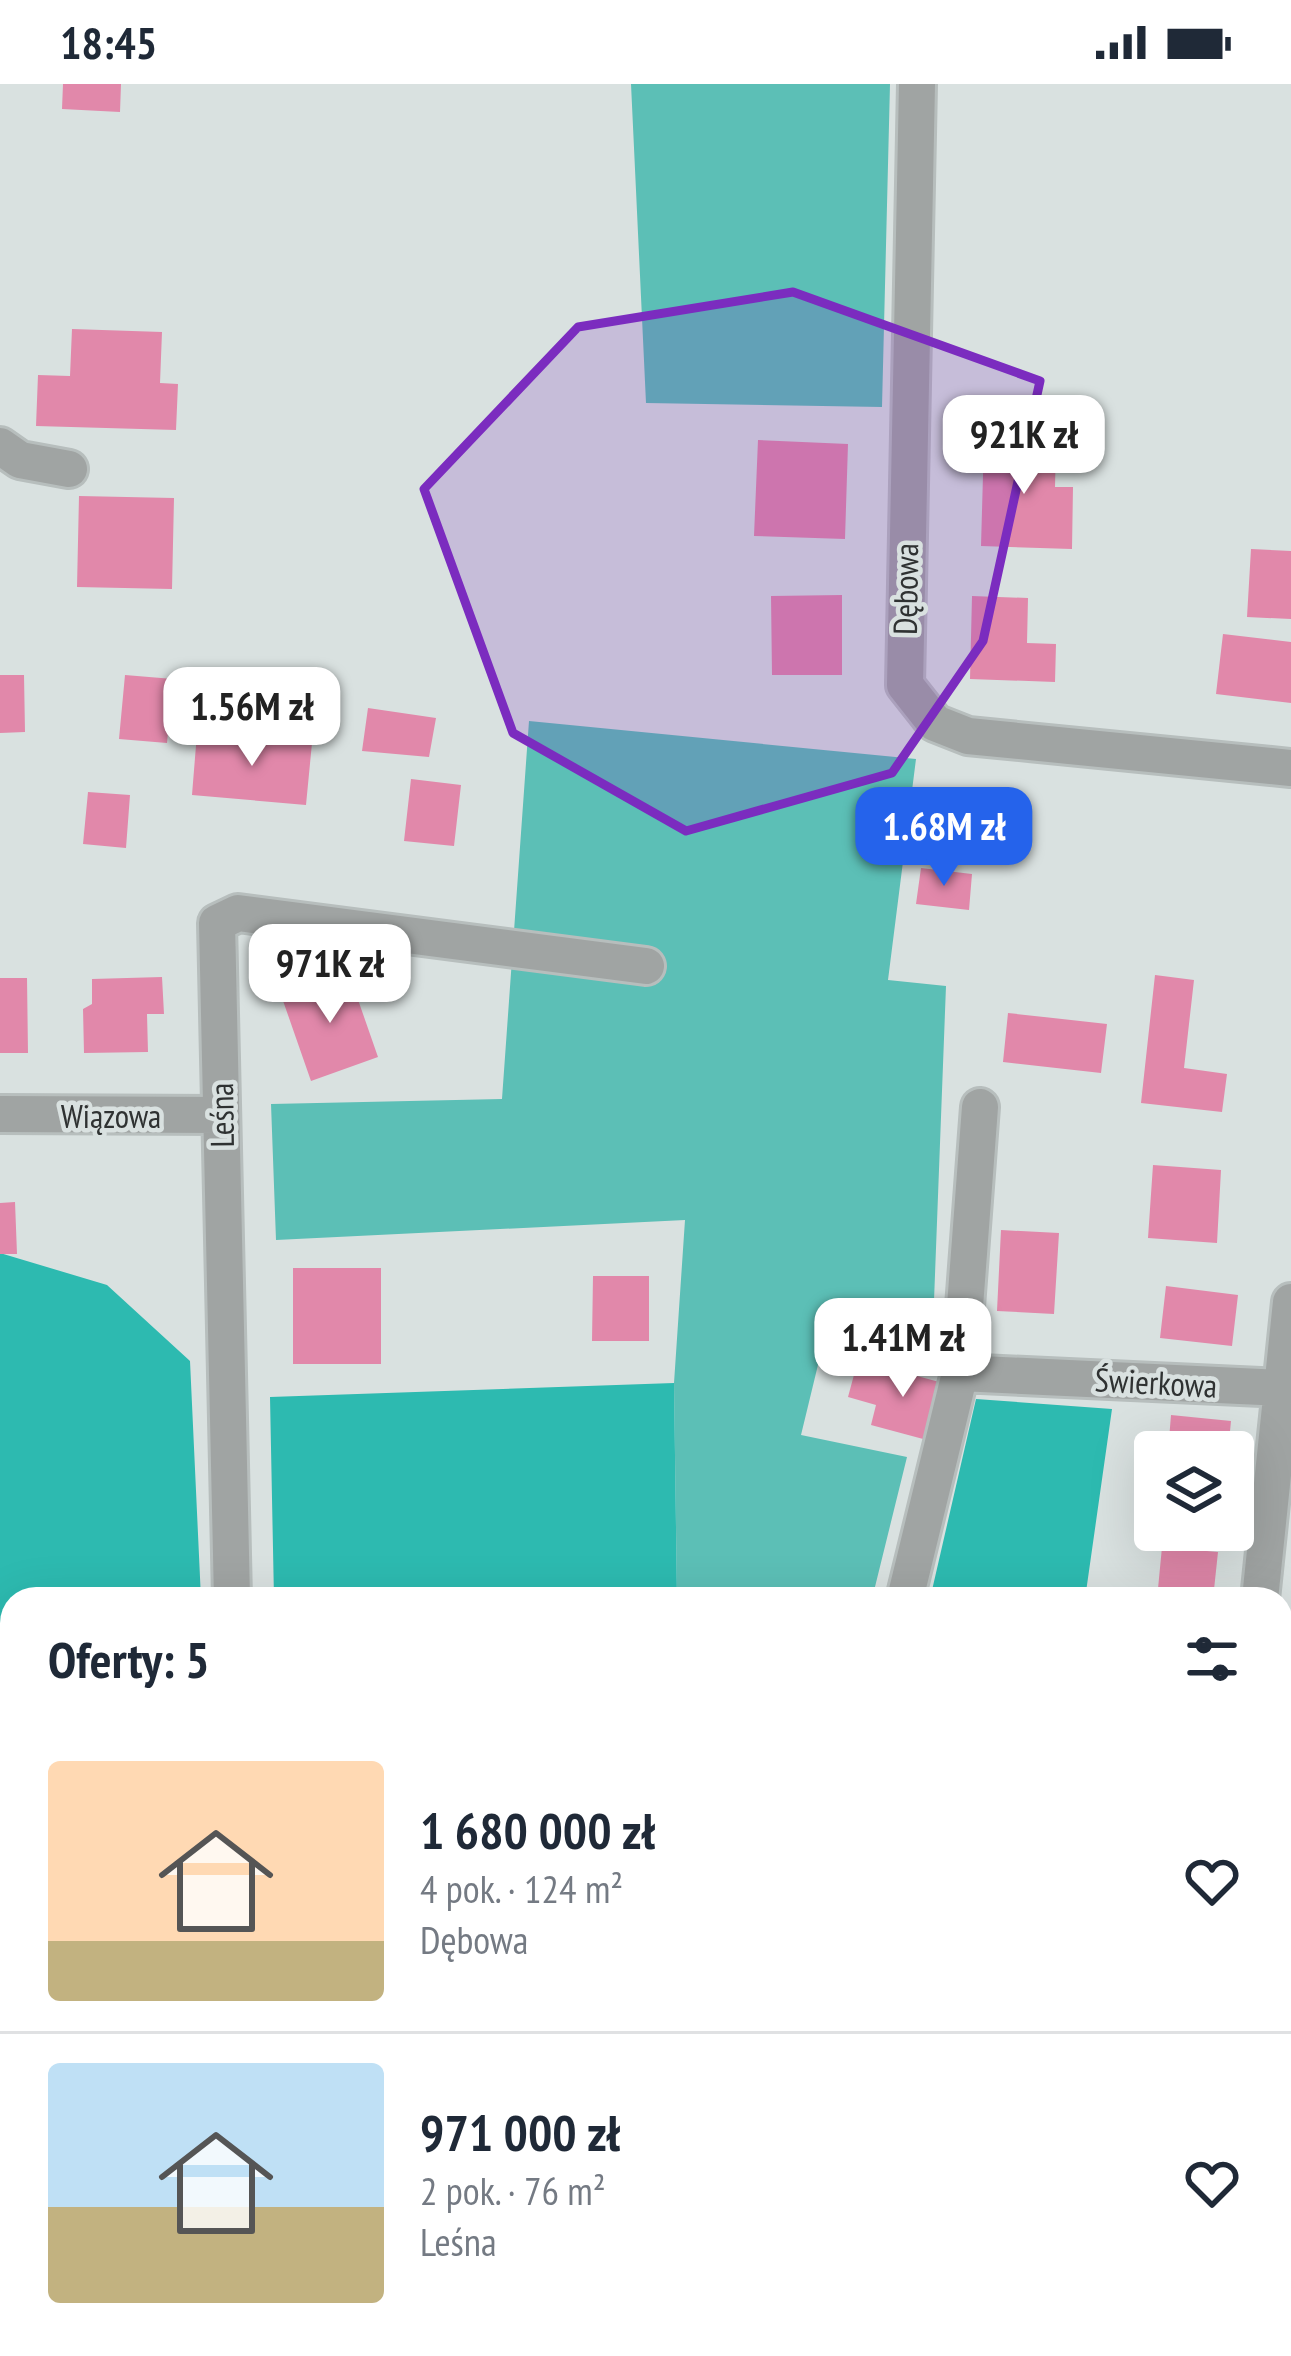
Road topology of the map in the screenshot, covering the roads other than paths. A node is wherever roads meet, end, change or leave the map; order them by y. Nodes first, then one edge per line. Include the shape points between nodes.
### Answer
1 (917, 84) edge
2 (0, 446) edge
3 (69, 469) dead end
4 (1291, 768) edge
5 (646, 966) dead end
6 (980, 1107) dead end
7 (0, 1114) edge
8 (221, 1115) junction
9 (1290, 1325) edge
10 (960, 1373) junction
11 (1281, 1388) junction
12 (232, 1587) edge
13 (908, 1587) edge
14 (1261, 1587) edge

1 - 4 street, Dębowa via 905,686 935,723 968,736
2 - 3 street via 20,460
5 - 8 street, Leśna via 238,913 217,923
6 - 10 street
7 - 8 street, Wiązowa
8 - 12 street, Leśna
9 - 11 street
10 - 11 street, Świerkowa
10 - 13 street
11 - 14 street

